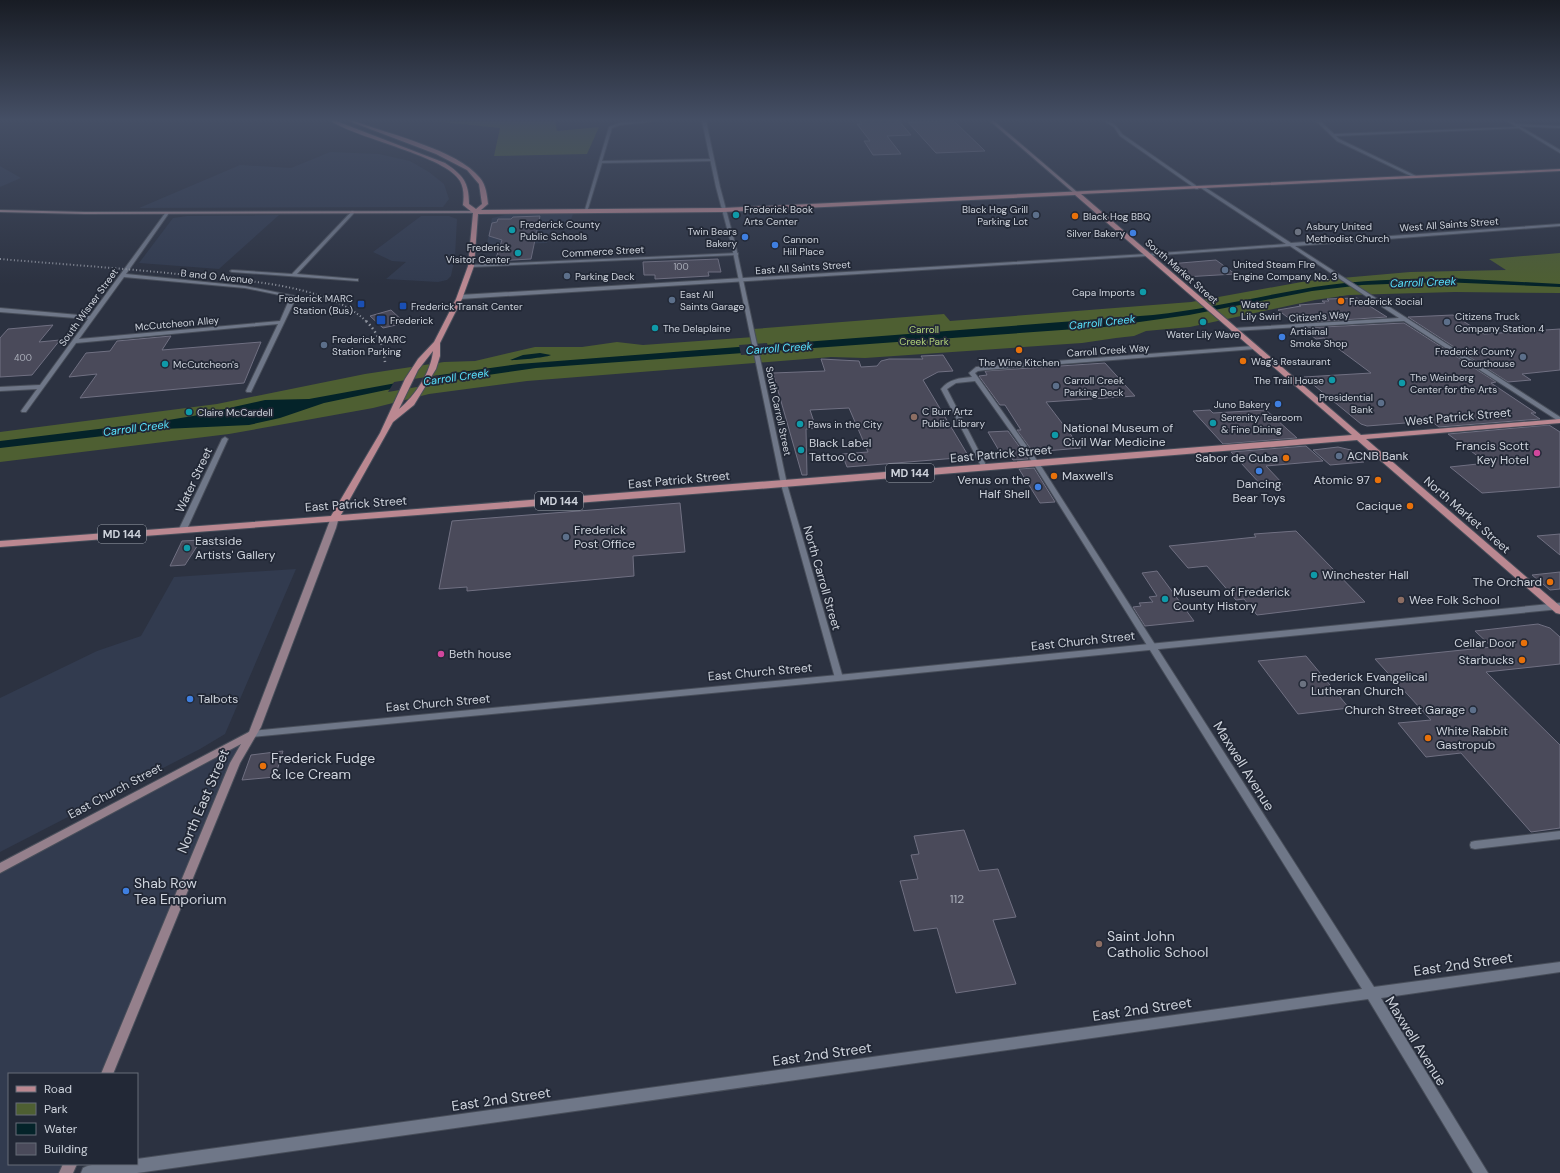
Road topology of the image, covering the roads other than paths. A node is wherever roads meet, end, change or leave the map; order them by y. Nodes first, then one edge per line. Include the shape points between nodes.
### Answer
1 (459, 176) edge
2 (476, 176) edge
3 (597, 176) edge
4 (715, 176) edge
5 (1056, 176) edge
6 (1182, 176) edge
7 (1441, 176) edge
8 (1415, 177) joint
9 (1200, 188) junction
10 (1076, 193) junction
11 (723, 210) junction
12 (0, 211) edge
13 (352, 212) junction
14 (476, 212) junction
15 (585, 212) junction
16 (167, 213) junction
17 (1560, 226) edge
18 (1290, 245) junction
19 (736, 254) junction
20 (1147, 255) junction
21 (471, 266) junction
22 (232, 271) dead end
23 (123, 275) junction
24 (293, 276) junction
25 (356, 280) dead end
26 (741, 280) junction
27 (460, 296) junction
28 (0, 310) edge
29 (92, 318) junction
30 (1404, 319) junction
31 (281, 322) junction
32 (1234, 330) junction
33 (75, 341) junction
34 (437, 344) junction
35 (1253, 348) junction
36 (976, 379) junction
37 (42, 387) junction
38 (0, 390) edge
39 (249, 391) dead end
40 (24, 411) dead end
41 (1560, 420) edge
42 (390, 421) junction
43 (1359, 437) junction
44 (225, 439) dead end
45 (1036, 463) junction
46 (984, 467) junction
47 (784, 484) junction
48 (335, 517) junction
49 (183, 530) junction
50 (0, 544) edge
51 (1558, 608) edge
52 (1152, 647) junction
53 (839, 678) junction
54 (252, 734) junction
55 (1560, 835) edge
56 (1475, 845) dead end
57 (0, 868) edge
58 (1560, 967) edge
59 (1370, 993) junction
60 (107, 1073) edge
61 (88, 1173) edge
62 (1481, 1173) edge

1 - 14 main road via 467,186 466,204
2 - 14 main road via 485,192 485,204
3 - 15 street
4 - 11 street, South Carroll Street
5 - 10 main road, South Market Street
6 - 9 street
7 - 8 main road
8 - 9 main road
9 - 10 main road
9 - 18 street
10 - 11 main road
10 - 20 main road, South Market Street
11 - 15 main road
11 - 19 street, South Carroll Street
12 - 16 main road
13 - 14 main road
13 - 16 main road
13 - 24 street
14 - 15 main road
14 - 21 main road
16 - 23 street, South Wisner Street
17 - 18 street, West All Saints Street
18 - 20 street, West All Saints Street
18 - 30 street
19 - 21 street, Commerce Street
19 - 26 street, South Carroll Street
20 - 26 street, East All Saints Street
20 - 32 main road, South Market Street
21 - 27 main road
22 - 24 street, B and O Avenue
23 - 29 street, South Wisner Street
23 - 31 street, B and O Avenue via 245,287 292,296
24 - 25 street, B and O Avenue
26 - 27 street, East All Saints Street
26 - 47 street, South Carroll Street
27 - 34 main road
28 - 29 street
29 - 33 street, South Wisner Street
30 - 32 street, Citizen's Way
30 - 41 street
31 - 33 street, McCutcheon Alley
31 - 39 street
32 - 35 main road, South Market Street
33 - 37 street, South Wisner Street
34 - 42 main road via 424,354 407,380
34 - 42 main road via 432,369 411,402
35 - 36 street, Carroll Creek Way via 985,368 972,373
35 - 43 main road, South Market Street
36 - 45 street, Maxwell Avenue
36 - 46 street via 956,381 947,384 944,389
37 - 38 street
37 - 40 street, South Wisner Street
41 - 43 main road, West Patrick Street / MD 144
42 - 48 main road
43 - 45 main road, East Patrick Street / MD 144
43 - 51 main road, North Market Street
44 - 49 street, Water Street
45 - 46 main road, East Patrick Street / MD 144
45 - 52 street, Maxwell Avenue
46 - 47 main road, East Patrick Street / MD 144
47 - 48 main road, East Patrick Street / MD 144
47 - 53 street, North Carroll Street
48 - 49 main road, East Patrick Street / MD 144
48 - 54 main road, North East Street
49 - 50 main road, East Patrick Street / MD 144
51 - 52 street, East Church Street
52 - 53 street, East Church Street
52 - 59 street, Maxwell Avenue
53 - 54 street, East Church Street
54 - 57 main road, East Church Street
54 - 60 main road, North East Street via 235,763
55 - 56 street
58 - 59 street, East 2nd Street
59 - 61 street, East 2nd Street
59 - 62 street, Maxwell Avenue

